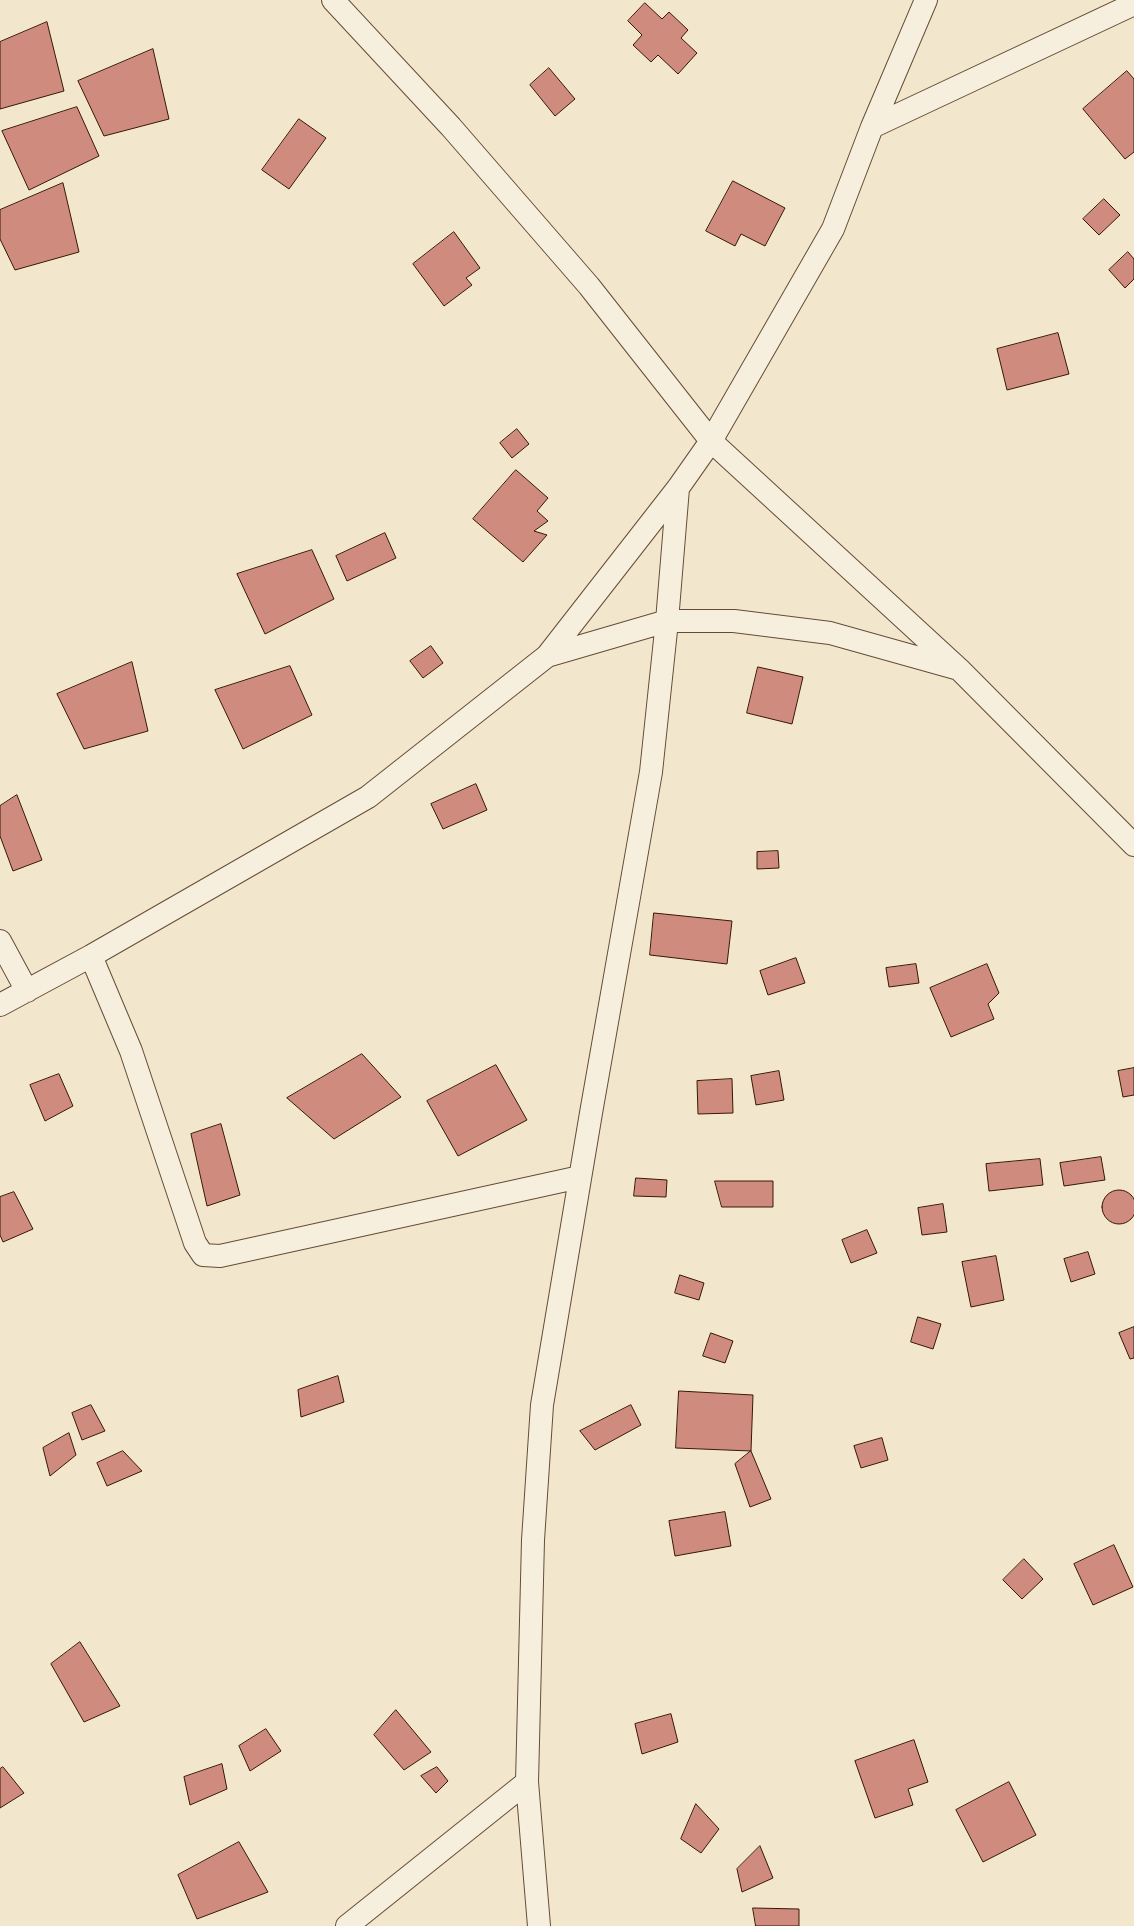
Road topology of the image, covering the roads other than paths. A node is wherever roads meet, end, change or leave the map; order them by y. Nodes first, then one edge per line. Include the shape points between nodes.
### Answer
1 (926, 0) edge
2 (341, 3) edge
3 (1134, 4) edge
4 (872, 127) junction
5 (711, 441) junction
6 (678, 488) junction
7 (667, 621) junction
8 (547, 656) junction
9 (959, 669) junction
10 (1134, 845) edge
11 (0, 941) edge
12 (91, 956) junction
13 (28, 991) junction
14 (0, 1005) edge
15 (580, 1177) junction
16 (528, 1782) junction
17 (347, 1926) edge
18 (539, 1926) edge

1 - 4 street
2 - 5 street via 584,280
3 - 4 street
4 - 5 street via 833,229
5 - 6 street
5 - 9 street
6 - 7 street
6 - 8 street
7 - 8 street
7 - 9 street via 734,621 830,633
7 - 15 street via 651,772
8 - 12 street via 368,797
9 - 10 street
11 - 13 street
12 - 13 street
12 - 15 street via 131,1051 195,1243 203,1255 220,1256
13 - 14 street
15 - 16 street via 542,1405 533,1540
16 - 17 street
16 - 18 street

